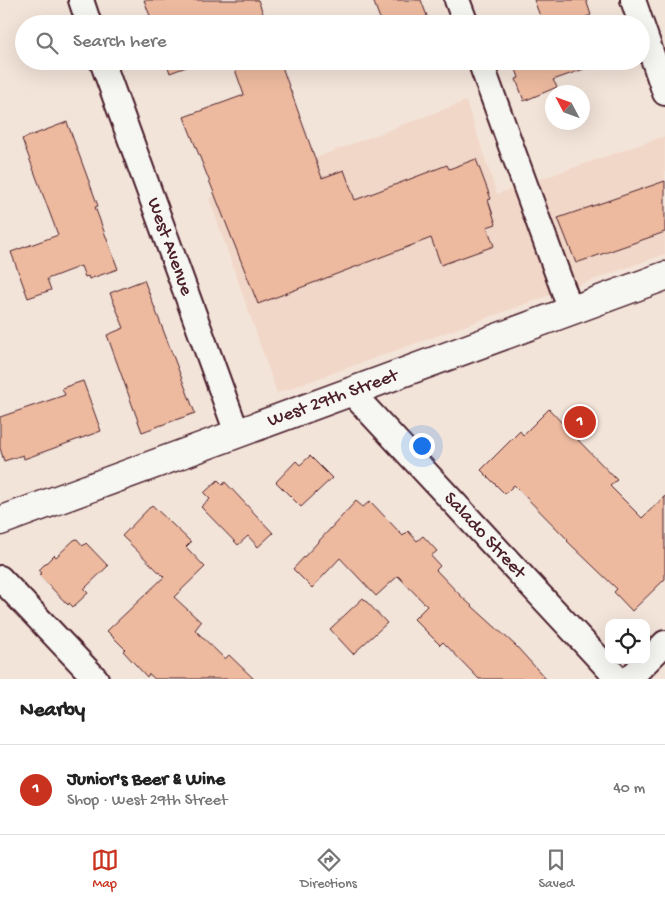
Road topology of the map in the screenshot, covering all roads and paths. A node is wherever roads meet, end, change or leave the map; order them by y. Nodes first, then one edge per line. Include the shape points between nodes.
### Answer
1 (80, 0) edge
2 (457, 0) edge
3 (633, 0) edge
4 (86, 15) edge
5 (463, 15) edge
6 (638, 15) edge
7 (650, 50) edge
8 (105, 70) edge
9 (483, 70) edge
10 (665, 94) edge
11 (665, 276) edge
12 (570, 311) junction
13 (351, 392) junction
14 (237, 433) junction
15 (0, 521) edge
16 (0, 578) edge
17 (665, 643) edge
18 (96, 679) edge
19 (618, 679) edge
20 (629, 679) edge

1 - 4 street
2 - 5 street
3 - 6 street
7 - 10 street
8 - 14 street, West Avenue
9 - 12 street
11 - 12 street, West 29th Street
12 - 13 street, West 29th Street
13 - 14 street, West 29th Street
13 - 19 street, Salado Street
14 - 15 street, West 29th Street
16 - 18 street
17 - 20 street

